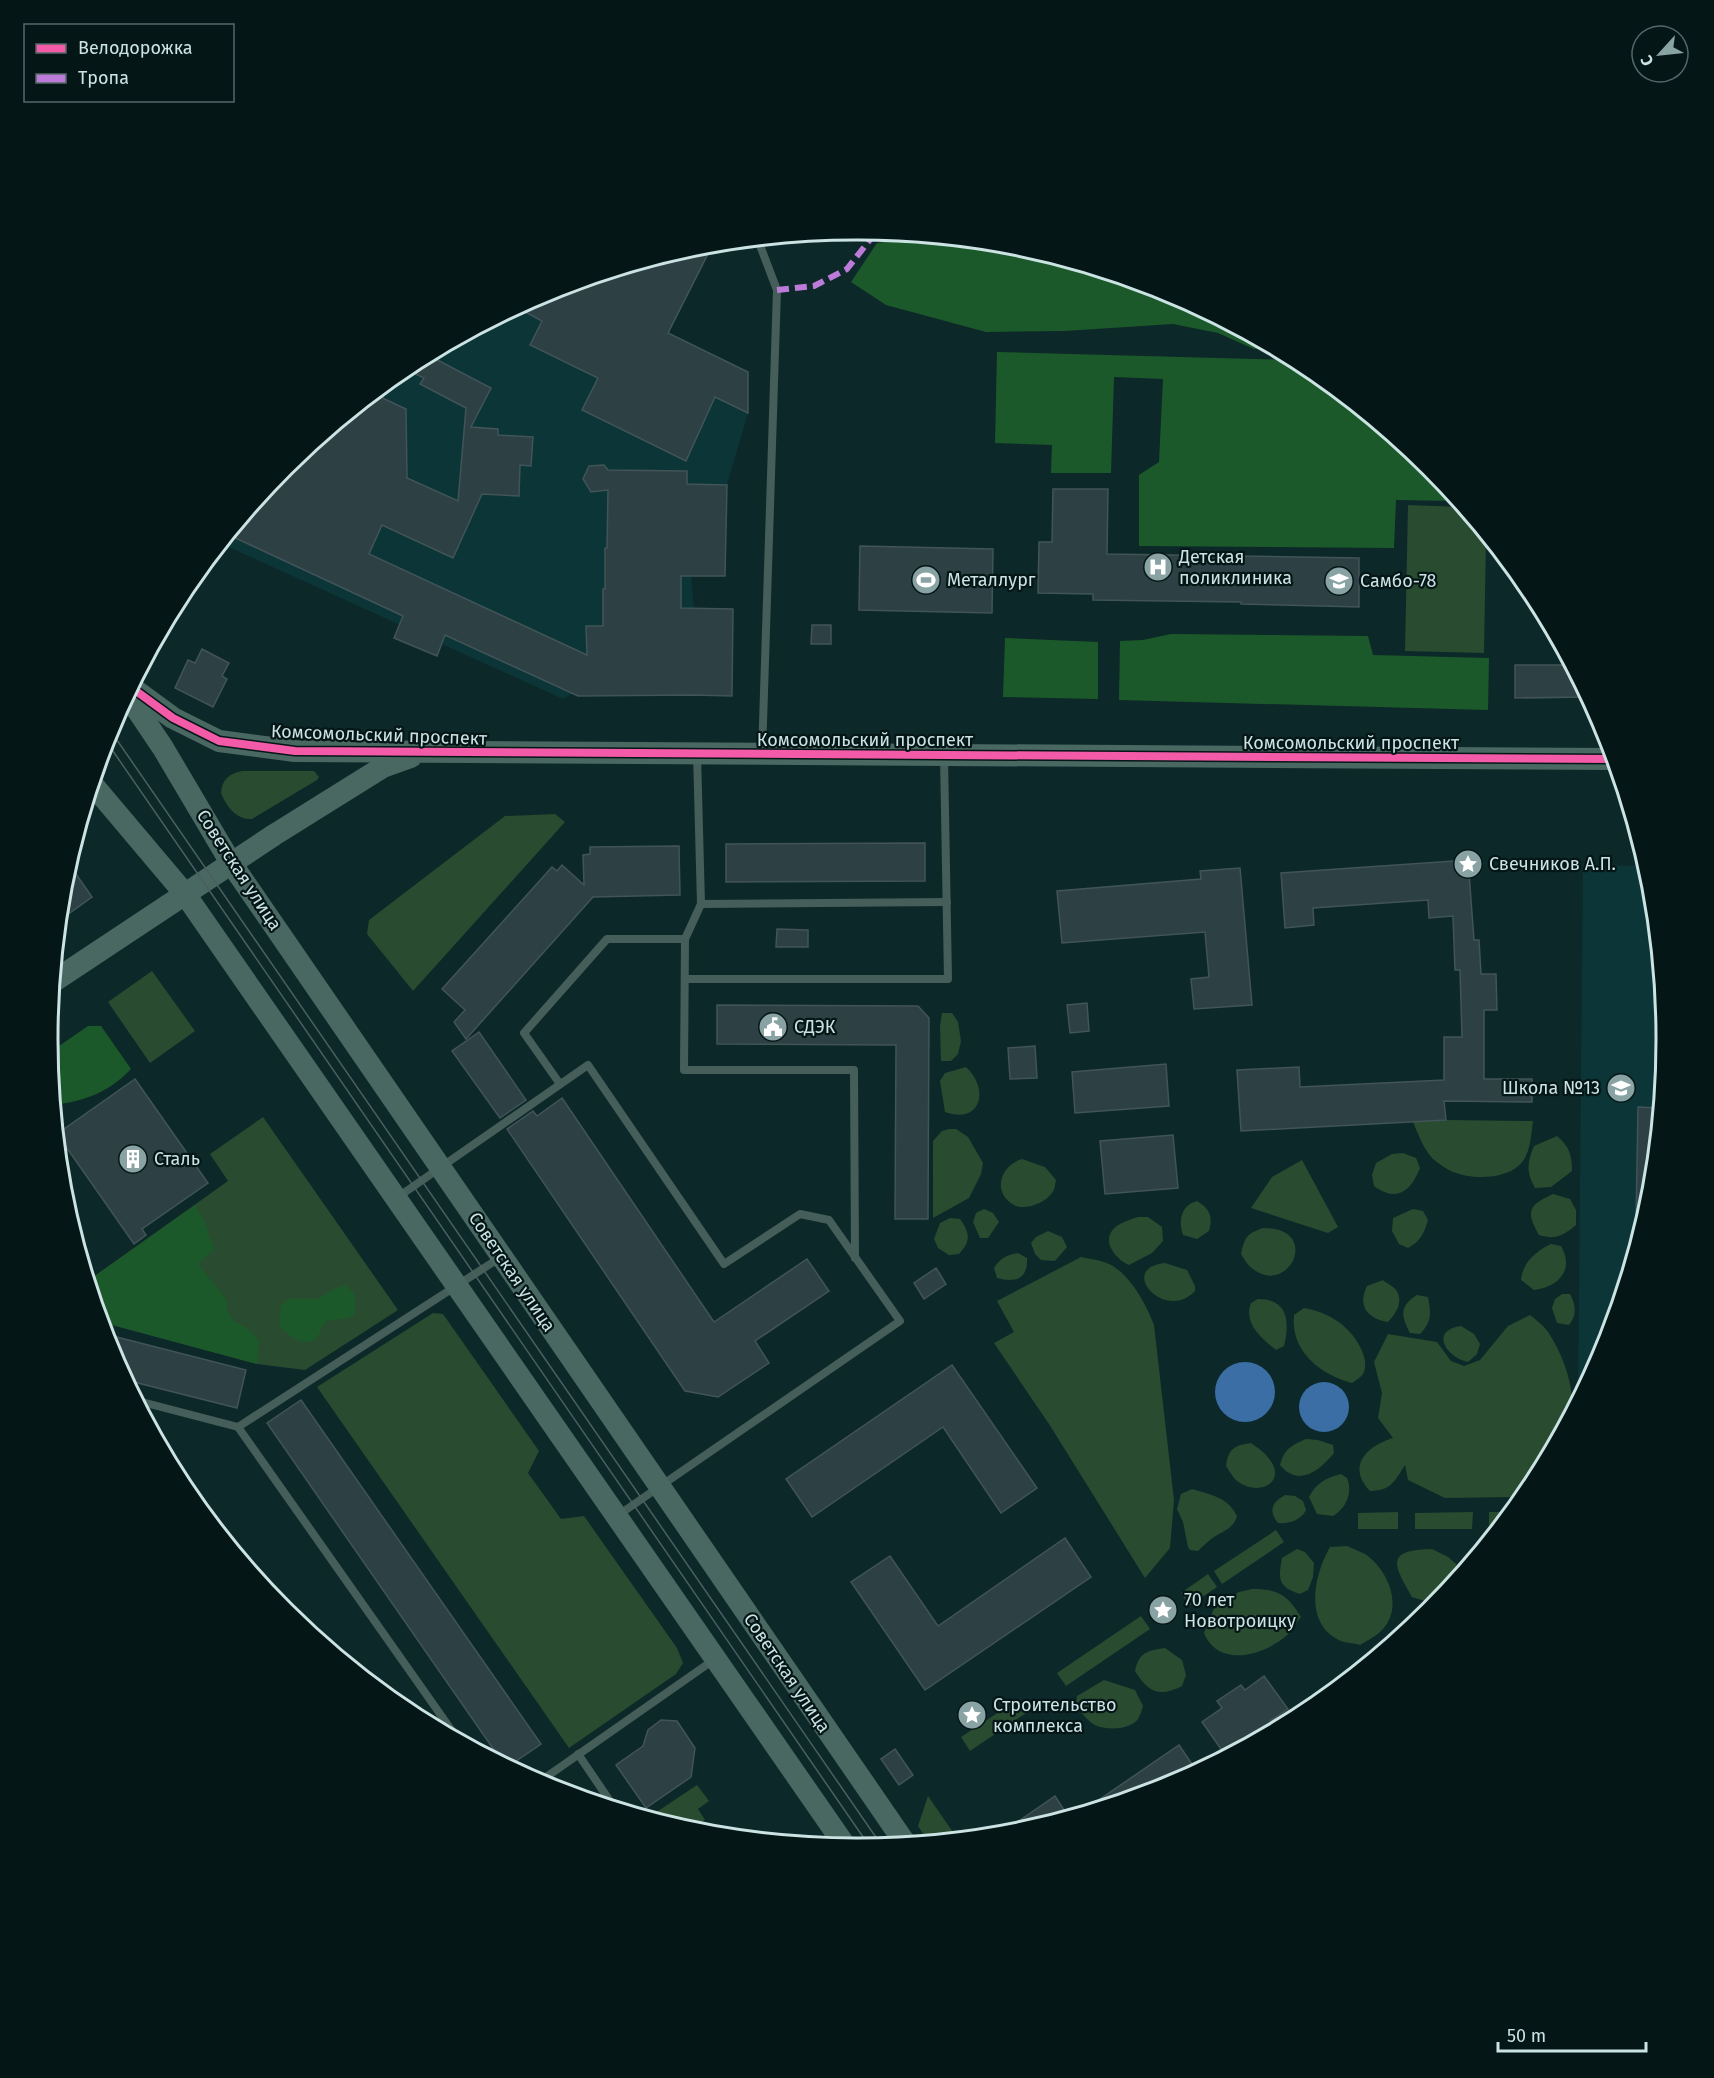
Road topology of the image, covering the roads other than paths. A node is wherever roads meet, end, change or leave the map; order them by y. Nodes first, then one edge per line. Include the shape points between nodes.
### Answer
1 (760, 246) edge
2 (138, 692) edge
3 (133, 703) edge
4 (423, 752) junction
5 (698, 754) junction
6 (762, 754) junction
7 (944, 756) junction
8 (1605, 759) edge
9 (98, 791) edge
10 (231, 863) junction
11 (185, 894) junction
12 (947, 902) junction
13 (700, 904) junction
14 (685, 939) junction
15 (61, 976) edge
16 (685, 979) junction
17 (560, 1084) junction
18 (441, 1168) junction
19 (396, 1198) junction
20 (501, 1257) junction
21 (855, 1258) junction
22 (457, 1286) junction
23 (147, 1403) edge
24 (238, 1427) junction
25 (660, 1486) junction
26 (617, 1516) junction
27 (716, 1659) junction
28 (447, 1724) edge
29 (578, 1754) junction
30 (548, 1776) edge
31 (608, 1797) edge
32 (900, 1836) edge
33 (839, 1837) edge

1 - 6 lane via 777,290
2 - 4 main road, Комсомольский проспект via 173,718 219,741 295,751
3 - 10 main road, Советская улица
4 - 5 main road, Комсомольский проспект
4 - 10 main road, Комсомольский проспект via 383,767
5 - 6 main road, Комсомольский проспект
5 - 13 lane
6 - 7 main road, Комсомольский проспект
7 - 8 main road, Комсомольский проспект
7 - 12 lane
9 - 11 main road
10 - 11 main road, Комсомольский проспект
10 - 18 main road, Советская улица
11 - 15 main road, Комсомольский проспект
11 - 19 main road
12 - 13 lane
12 - 16 lane via 948,979
13 - 14 lane
14 - 16 lane
14 - 17 lane via 607,939 524,1033
16 - 21 lane via 684,1070 854,1070
17 - 18 lane
17 - 21 lane via 588,1065 724,1264 800,1214 829,1220
18 - 19 lane
18 - 20 main road, Советская улица
19 - 22 main road
20 - 22 lane
20 - 25 main road, Советская улица
21 - 25 lane via 900,1321
22 - 24 lane
22 - 26 main road
23 - 24 lane
24 - 28 lane
25 - 26 lane
25 - 32 main road, Советская улица
26 - 27 main road
27 - 29 lane
27 - 33 main road
29 - 30 lane
29 - 31 lane

